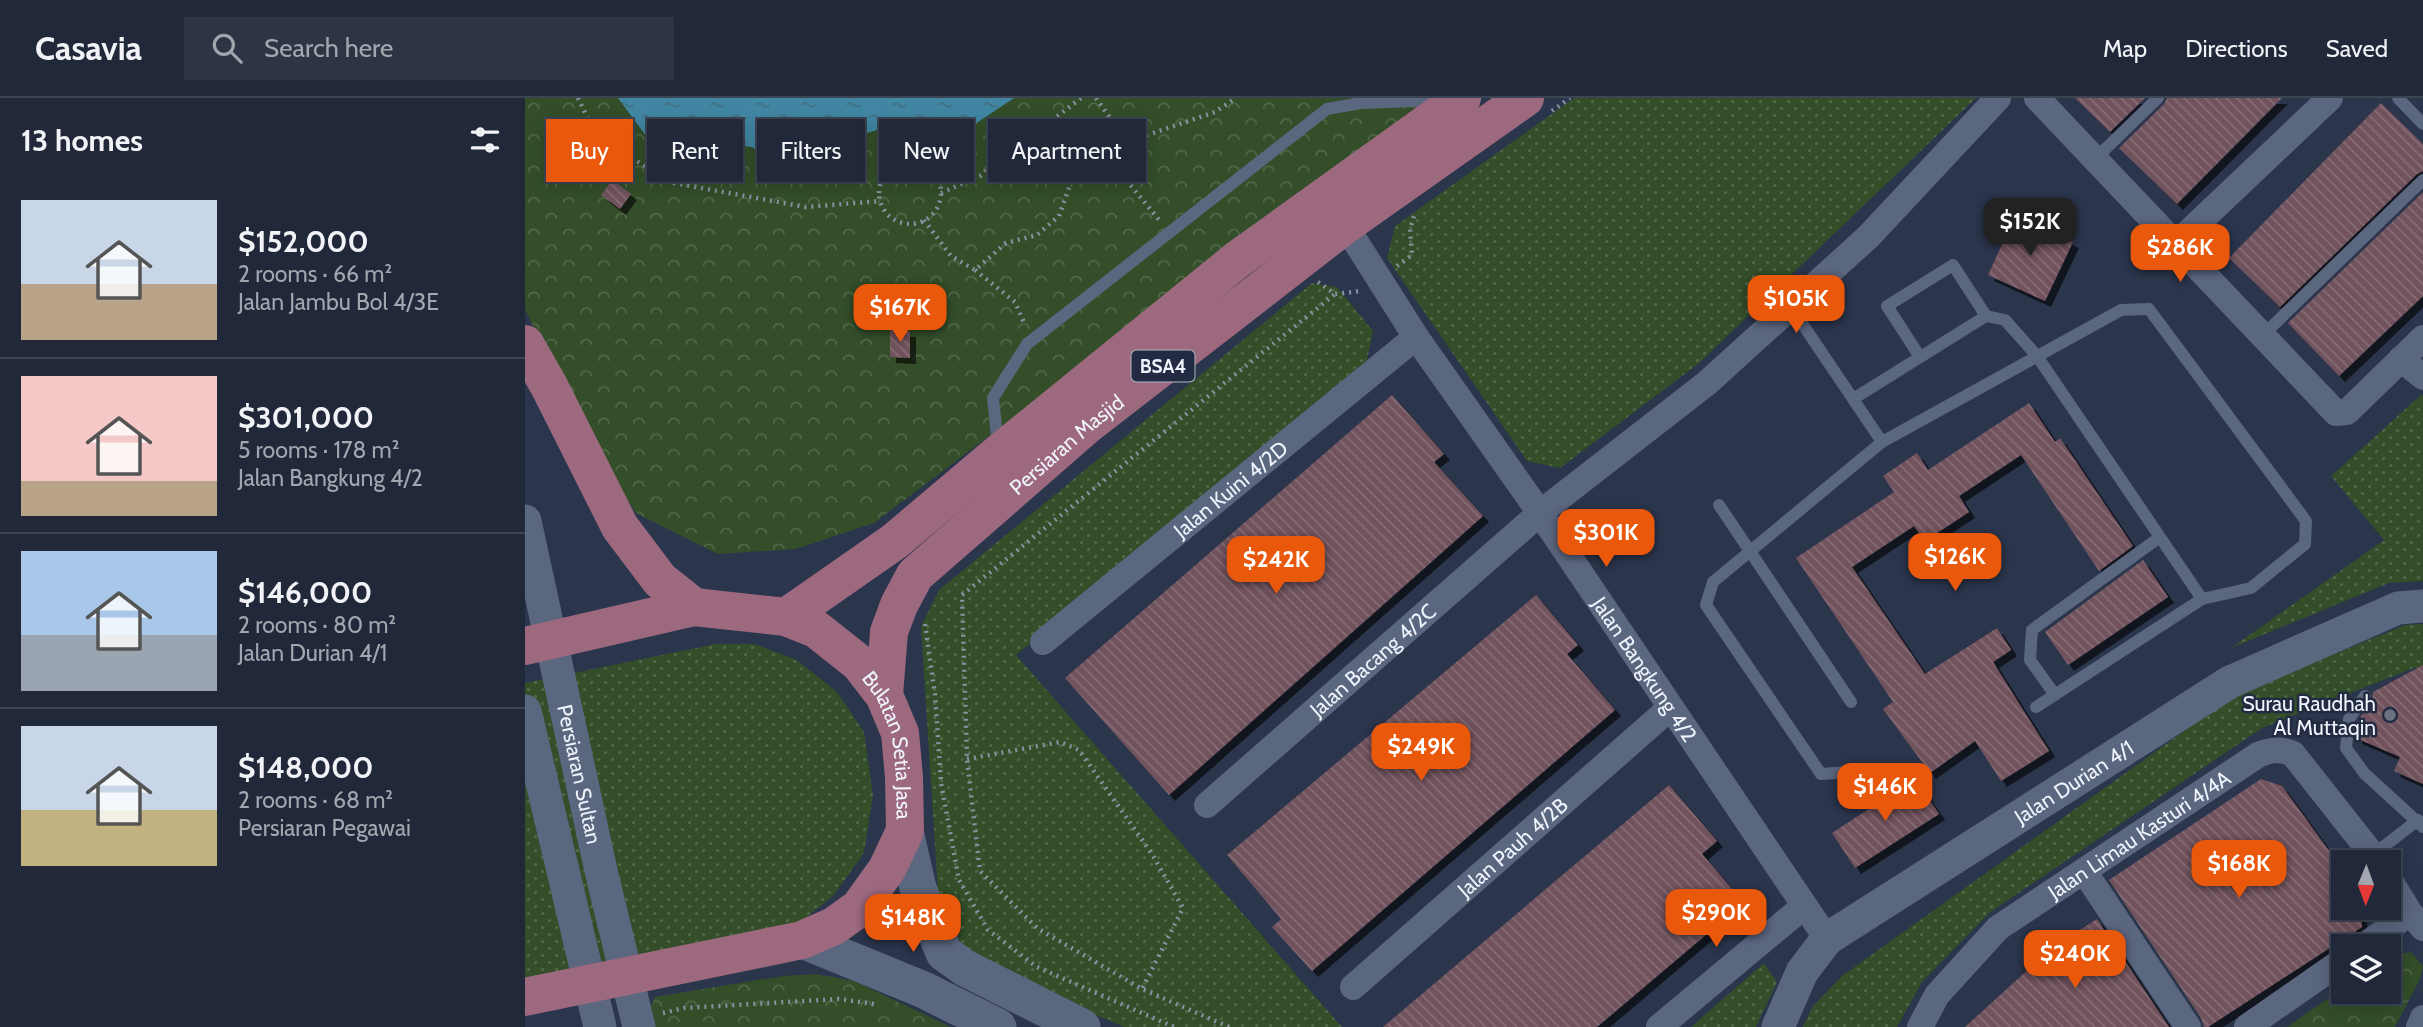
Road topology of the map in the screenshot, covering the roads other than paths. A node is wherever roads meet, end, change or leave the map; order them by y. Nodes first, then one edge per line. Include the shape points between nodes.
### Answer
1 (1525, 98) edge
2 (1998, 98) edge
3 (2038, 98) edge
4 (2158, 98) edge
5 (2330, 98) edge
6 (2398, 98) edge
7 (1461, 99) edge
8 (2423, 124) edge
9 (2095, 159) junction
10 (2423, 180) edge
11 (1345, 225) junction
12 (2176, 244) junction
13 (1791, 307) junction
14 (1986, 317) junction
15 (2262, 336) junction
16 (1416, 337) junction
17 (2423, 338) edge
18 (525, 344) edge
19 (2037, 356) junction
20 (1920, 357) junction
21 (2402, 359) junction
22 (2423, 377) edge
23 (1853, 399) junction
24 (1882, 442) junction
25 (999, 453) junction
26 (1720, 505) dead end
27 (1540, 513) junction
28 (525, 522) edge
29 (2159, 537) junction
30 (1751, 550) junction
31 (2202, 599) junction
32 (2423, 606) edge
33 (694, 607) junction
34 (786, 617) junction
35 (1043, 642) dead end
36 (525, 646) edge
37 (884, 695) junction
38 (2055, 695) junction
39 (2365, 696) dead end
40 (1851, 702) dead end
41 (2036, 707) dead end
42 (1670, 708) junction
43 (525, 710) edge
44 (1891, 769) dead end
45 (1207, 805) dead end
46 (2420, 823) edge
47 (905, 831) junction
48 (2369, 850) edge
49 (2387, 850) edge
50 (2084, 872) junction
51 (2401, 897) edge
52 (1804, 907) junction
53 (2417, 921) edge
54 (2390, 934) edge
55 (1827, 939) junction
56 (802, 940) junction
57 (2331, 968) edge
58 (1353, 987) dead end
59 (525, 997) edge
60 (2423, 1018) edge
61 (648, 1020) edge
62 (600, 1027) edge
63 (998, 1027) edge
64 (1082, 1027) edge
65 (1659, 1027) edge
66 (1778, 1027) edge
67 (1920, 1027) edge
68 (2188, 1027) edge
69 (2247, 1027) edge
70 (2419, 1027) edge

1 - 11 main road, Persiaran Masjid / BSA4
2 - 13 street, Jalan Bacang 4/2C via 1868,237
3 - 9 street
4 - 9 lane
5 - 12 street
6 - 8 lane
7 - 25 main road, Persiaran Masjid / BSA4 via 1238,259
7 - 25 lane via 1327,109 1027,344 993,398
9 - 12 street
10 - 15 lane
11 - 16 street, Jalan Bangkung 4/2
11 - 37 main road, Persiaran Masjid / BSA4 via 1087,425 915,575 889,632
12 - 15 street
13 - 23 lane
13 - 27 street, Jalan Bacang 4/2C via 1707,383
14 - 19 lane via 2005,320
14 - 20 lane
14 - 20 lane via 1953,265 1888,306
15 - 21 street via 2336,413 2347,412
16 - 27 street, Jalan Bangkung 4/2
16 - 35 street, Jalan Kuini 4/2D
17 - 21 street
18 - 33 main road via 620,527 660,580
19 - 24 lane
19 - 29 lane
19 - 31 lane via 2121,310 2149,309 2307,521 2305,544 2251,588
20 - 23 lane
21 - 22 street
23 - 24 lane
24 - 30 lane
25 - 34 main road, Persiaran Masjid / BSA4 via 895,541
26 - 30 lane
27 - 42 street, Jalan Bangkung 4/2
27 - 45 street, Jalan Bacang 4/2C
28 - 61 street, Persiaran Sultan via 601,875
29 - 31 lane
29 - 38 lane via 2032,630 2030,660
30 - 40 lane
30 - 44 lane via 1713,582 1706,605 1821,774
31 - 38 lane
32 - 55 street, Jalan Durian 4/1 via 2398,608 2230,682
33 - 34 main road, Bulatan Setia Jasa
33 - 36 main road, Bulatan Setia Jasa
34 - 37 main road, Bulatan Setia Jasa via 831,639 860,664
37 - 47 main road, Bulatan Setia Jasa via 899,733
38 - 41 lane
39 - 46 lane via 2349,719 2346,748 2364,773
42 - 52 street, Jalan Bangkung 4/2
42 - 58 street, Jalan Pauh 4/2B
43 - 62 street, Persiaran Sultan
46 - 49 lane
47 - 56 main road, Bulatan Setia Jasa via 887,869 859,908
47 - 64 main road via 918,888 944,953
48 - 50 street, Jalan Limau Kasturi 4/4A via 2293,754 2285,750 2258,755
50 - 67 street, Jalan Limau Kasturi 4/4A via 1998,928 1937,995
50 - 68 street
51 - 53 street
52 - 55 street, Jalan Bangkung 4/2
52 - 65 street
53 - 54 street
55 - 66 street, Jalan Durian 4/1 via 1802,972
56 - 59 main road, Bulatan Setia Jasa
56 - 63 main road via 924,990
57 - 69 street
60 - 70 street

